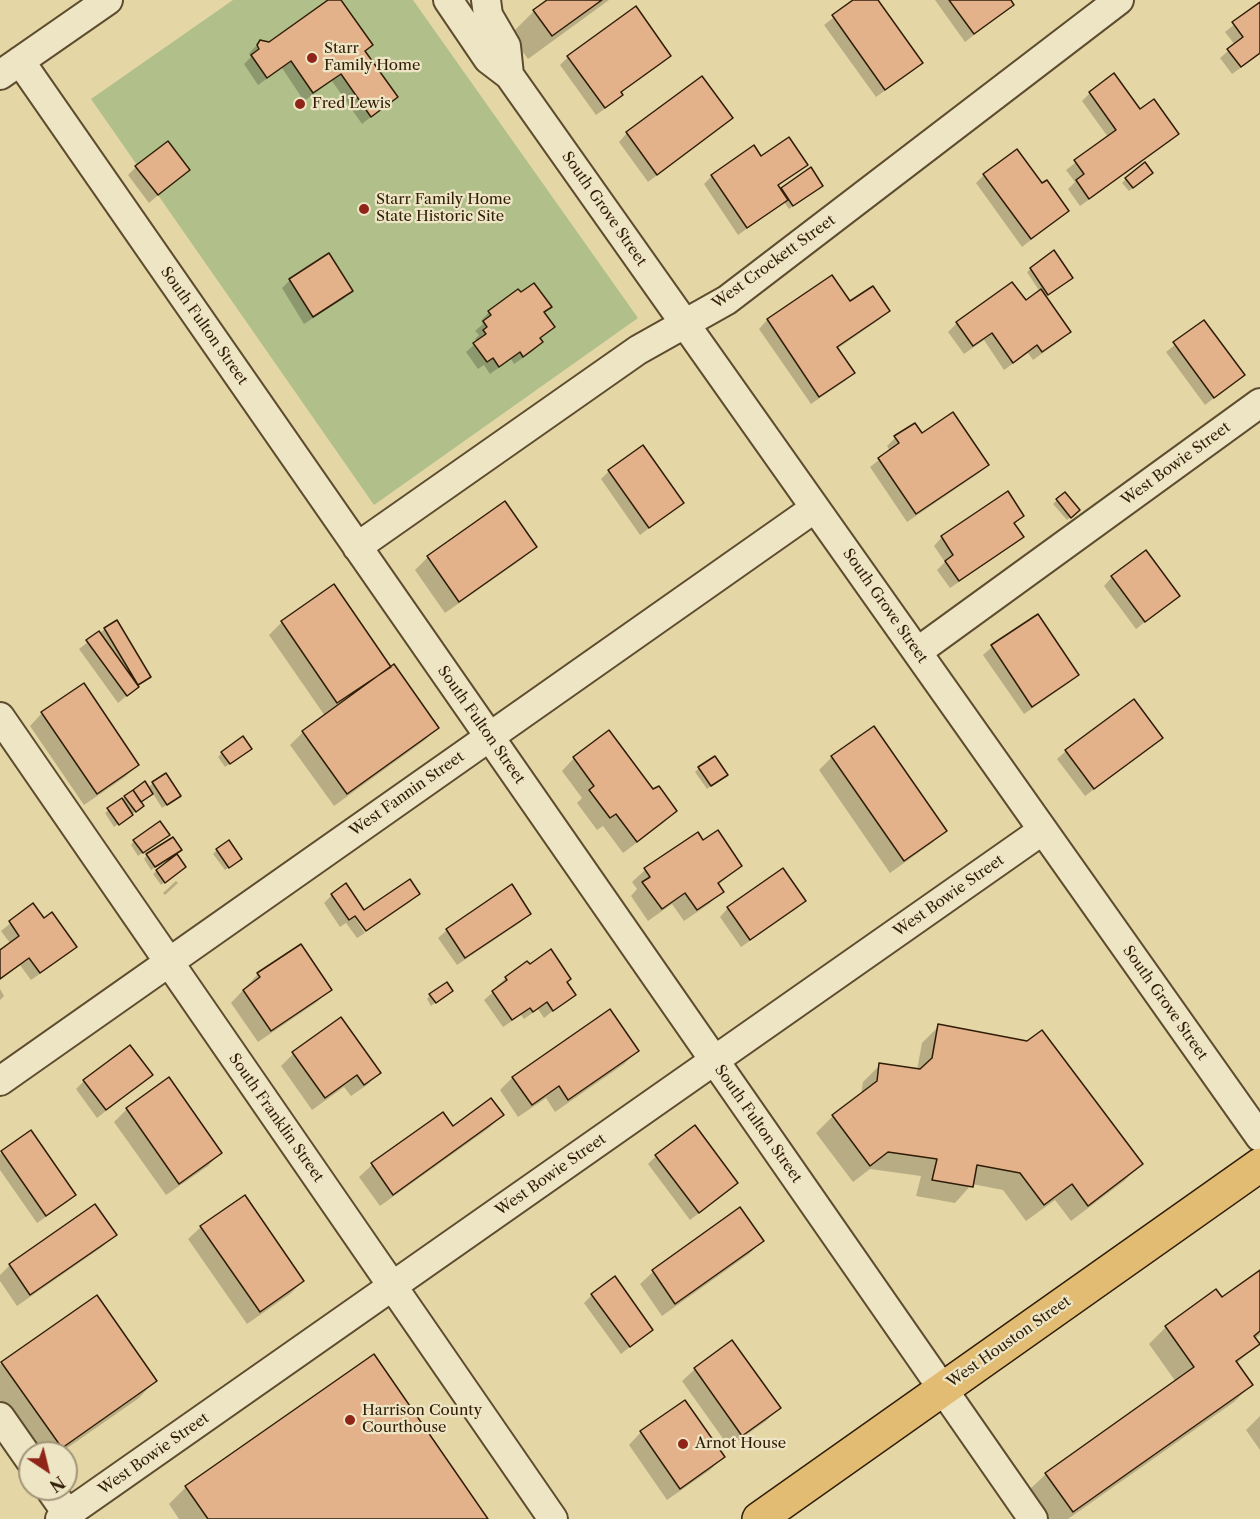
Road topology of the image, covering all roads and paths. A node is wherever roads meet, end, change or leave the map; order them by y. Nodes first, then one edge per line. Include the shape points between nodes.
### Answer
1 (108, 0) edge
2 (448, 0) edge
3 (486, 0) edge
4 (1119, 0) edge
5 (10, 68) edge
6 (509, 75) junction
7 (685, 324) junction
8 (1260, 403) edge
9 (815, 508) junction
10 (357, 548) junction
11 (917, 652) junction
12 (0, 717) edge
13 (489, 737) junction
14 (1043, 830) junction
15 (169, 962) junction
16 (714, 1061) junction
17 (0, 1080) edge
18 (1260, 1137) edge
19 (1260, 1165) edge
20 (393, 1286) junction
21 (942, 1389) junction
22 (0, 1417) edge
23 (18, 1443) edge
24 (57, 1501) edge
25 (66, 1517) edge
26 (553, 1519) edge
27 (759, 1519) edge
28 (1033, 1519) edge

1 - 5 street
2 - 6 street, South Grove Street via 488,59
3 - 6 street, South Grove Street via 488,15 506,46
4 - 7 street, West Crockett Street via 727,300
5 - 10 street, South Fulton Street
6 - 7 street, South Grove Street
7 - 9 street, South Grove Street
7 - 10 street, West Crockett Street via 638,350
8 - 11 street, West Bowie Street
9 - 11 street, South Grove Street
9 - 13 street, West Fannin Street
10 - 13 street, South Fulton Street
11 - 14 street, South Grove Street
12 - 15 street, South Franklin Street
13 - 15 street, West Fannin Street
13 - 16 street, South Fulton Street
14 - 16 street, West Bowie Street
14 - 18 street, South Grove Street
15 - 17 street, West Fannin Street
15 - 20 street, South Franklin Street
16 - 20 street, West Bowie Street
16 - 21 street, South Fulton Street
19 - 21 main road, West Houston Street
20 - 25 street, West Bowie Street
20 - 26 street, South Franklin Street
21 - 27 main road, West Houston Street
21 - 28 street, South Fulton Street
22 - 23 street
24 - 25 street

